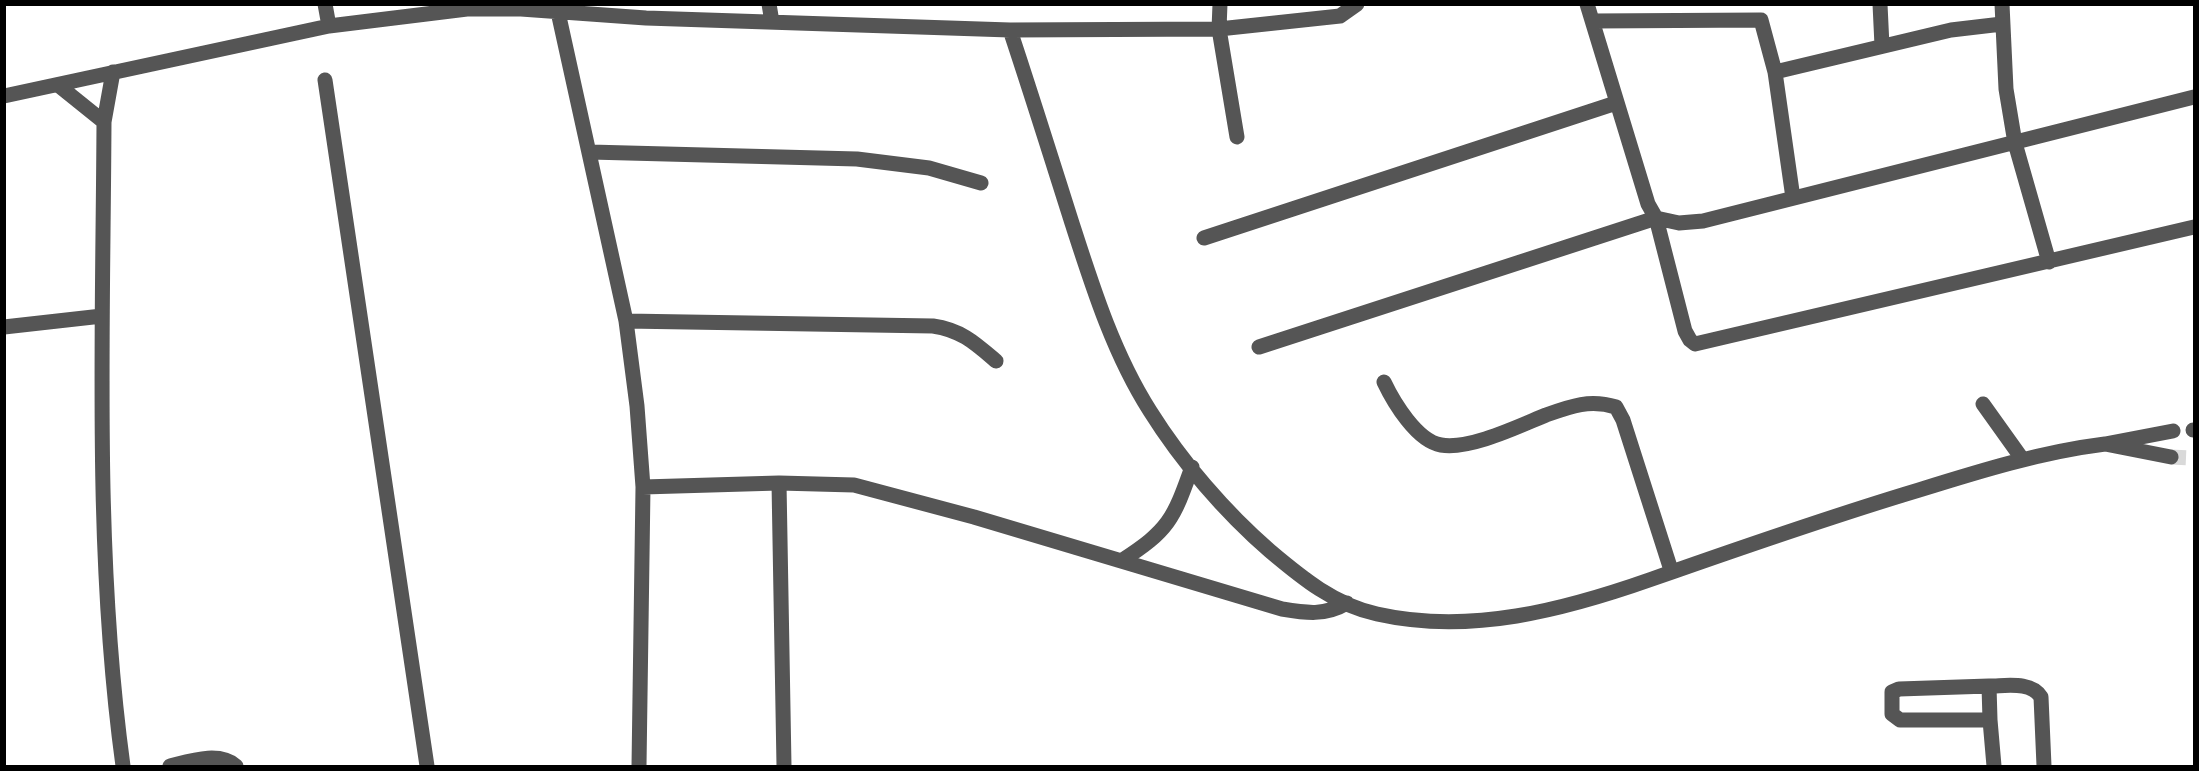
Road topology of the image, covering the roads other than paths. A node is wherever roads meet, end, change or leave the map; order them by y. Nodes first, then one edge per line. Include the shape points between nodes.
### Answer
1 (326, 4) edge
2 (769, 4) edge
3 (1220, 4) edge
4 (1357, 4) edge
5 (1587, 4) edge
6 (1760, 4) edge
7 (1880, 4) edge
8 (2002, 4) edge
9 (558, 12) junction
10 (1761, 20) junction
11 (1593, 21) junction
12 (772, 22) junction
13 (2002, 24) junction
14 (329, 26) junction
15 (1010, 30) junction
16 (1219, 30) junction
17 (1882, 46) junction
18 (113, 72) junction
19 (1775, 72) junction
20 (325, 80) dead end
21 (58, 85) junction
22 (4, 96) edge
23 (2194, 97) edge
24 (1617, 103) junction
25 (104, 122) junction
26 (1237, 137) dead end
27 (2015, 143) junction
28 (590, 152) junction
29 (981, 183) dead end
30 (1793, 198) junction
31 (1656, 218) junction
32 (2194, 227) edge
33 (1204, 238) dead end
34 (2049, 262) junction
35 (102, 316) junction
36 (626, 321) junction
37 (4, 327) edge
38 (1259, 348) dead end
39 (996, 361) dead end
40 (1384, 382) dead end
41 (1983, 404) dead end
42 (2173, 431) dead end
43 (2105, 444) junction
44 (2171, 457) tunnel mouth
45 (2023, 460) junction
46 (1191, 467) junction
47 (779, 483) junction
48 (644, 487) junction
49 (1121, 561) junction
50 (1671, 570) junction
51 (1347, 603) junction
52 (1989, 686) junction
53 (1990, 720) junction
54 (123, 766) edge
55 (170, 766) edge
56 (236, 766) edge
57 (427, 766) edge
58 (639, 766) edge
59 (784, 766) edge
60 (1994, 766) edge
61 (2044, 766) edge

1 - 14 street
2 - 12 street
3 - 16 street
4 - 16 street via 1340,16
5 - 11 street
6 - 10 street
7 - 17 street
8 - 13 street
9 - 12 street
9 - 14 street via 467,9
9 - 28 street
10 - 11 street
10 - 19 street
11 - 24 street
12 - 15 street
13 - 17 street via 1951,30
13 - 27 street via 2006,89
14 - 18 street
15 - 16 street
15 - 46 street via 1117,348 1149,411
16 - 26 street
17 - 19 street
18 - 21 street
18 - 25 street
19 - 30 street
20 - 57 street
21 - 22 street
21 - 25 street
23 - 27 street
24 - 31 street via 1648,204
24 - 33 street
25 - 35 street
27 - 30 street
27 - 34 street
28 - 29 street via 857,159 929,168
28 - 36 street
30 - 31 street via 1703,221 1679,223
31 - 34 street via 1685,332 1695,344
31 - 38 street
32 - 34 street
35 - 37 street
35 - 54 street via 110,609
36 - 39 street via 933,326 969,337
36 - 48 street
40 - 50 street via 1407,419 1439,445 1498,434 1576,404 1600,402 1617,407
41 - 45 street
42 - 43 street
43 - 44 street
43 - 45 street
45 - 50 street via 1815,521
46 - 49 street via 1176,512 1166,528
46 - 51 street via 1242,527 1302,579
47 - 48 street
47 - 49 street via 854,485
47 - 59 street
48 - 58 street
49 - 51 street via 1300,612 1333,611
50 - 51 street via 1550,610 1473,623 1424,622 1374,614
52 - 53 street
52 - 53 street via 1899,689 1890,697 1892,714 1900,720
52 - 61 street via 2031,687 2037,691 2041,697
53 - 60 street
55 - 56 street via 208,759 221,759

